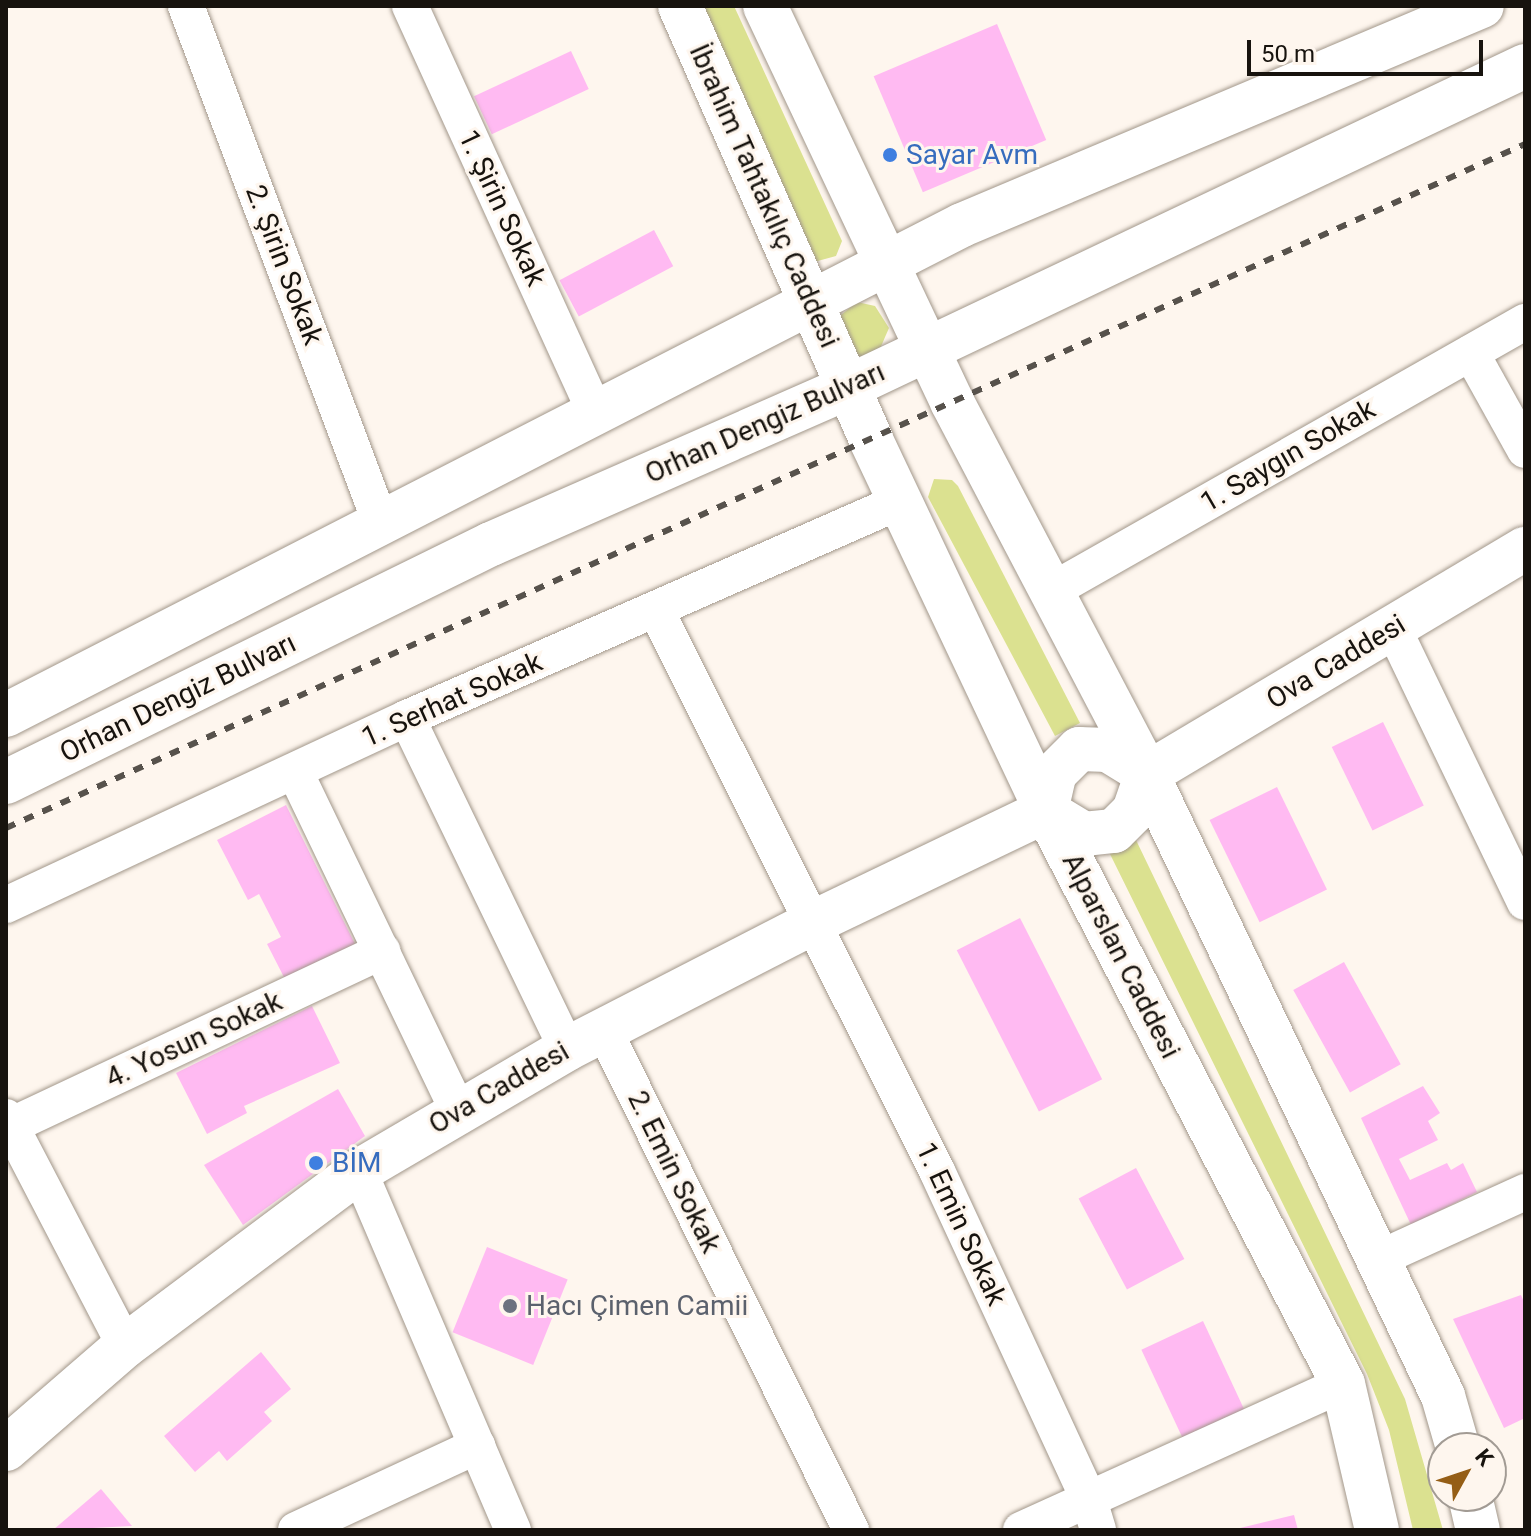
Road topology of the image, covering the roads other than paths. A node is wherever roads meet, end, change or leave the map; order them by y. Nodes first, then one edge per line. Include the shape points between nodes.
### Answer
1 (186, 6) edge
2 (410, 6) edge
3 (680, 6) edge
4 (765, 6) edge
5 (1482, 6) edge
6 (1525, 66) edge
7 (887, 263) junction
8 (810, 302) junction
9 (1525, 322) edge
10 (928, 348) junction
11 (1471, 353) junction
12 (848, 387) junction
13 (594, 410) junction
14 (1525, 450) edge
15 (901, 501) junction
16 (381, 524) junction
17 (1525, 549) edge
18 (1051, 591) junction
19 (656, 610) junction
20 (1393, 628) junction
21 (6, 715) edge
22 (407, 718) junction
23 (295, 772) junction
24 (1147, 774) junction
25 (6, 782) edge
26 (1046, 811) junction
27 (1525, 902) edge
28 (6, 905) edge
29 (814, 922) junction
30 (382, 951) junction
31 (585, 1039) junction
32 (458, 1110) junction
33 (7, 1124) edge
34 (359, 1171) junction
35 (1525, 1192) edge
36 (1378, 1259) junction
37 (125, 1346) junction
38 (1343, 1384) junction
39 (1453, 1432) edge
40 (477, 1446) junction
41 (6, 1449) edge
42 (1094, 1515) edge
43 (296, 1530) edge
44 (513, 1530) edge
45 (851, 1530) edge
46 (1021, 1530) edge
47 (1377, 1530) edge

1 - 16 street, 2. Şirin Sokak
2 - 13 street, 1. Şirin Sokak
3 - 8 main road, İbrahim Tahtakılıç Caddesi
4 - 7 main road
5 - 7 main road via 962,225
6 - 10 main road, Orhan Dengiz Bulvarı
7 - 8 main road
7 - 10 main road
8 - 12 main road, İbrahim Tahtakılıç Caddesi
8 - 13 main road
9 - 11 street, 1. Saygın Sokak
10 - 12 main road, Orhan Dengiz Bulvarı
10 - 18 main road
11 - 14 street
11 - 18 street, 1. Saygın Sokak
12 - 15 main road, Alparslan Caddesi
12 - 25 main road, Orhan Dengiz Bulvarı via 491,544
13 - 16 main road
15 - 19 street, 1. Serhat Sokak
15 - 26 main road, Alparslan Caddesi
16 - 21 main road
17 - 20 main road, Ova Caddesi
18 - 24 main road
19 - 22 street, 1. Serhat Sokak
19 - 29 street, 1. Emin Sokak
20 - 24 main road, Ova Caddesi
20 - 27 street
22 - 23 street, 1. Serhat Sokak
22 - 31 street, 2. Emin Sokak
23 - 28 street, 1. Serhat Sokak
23 - 30 street
24 - 26 main road via 1134,811 1114,831 1084,834
24 - 26 main road via 1108,750 1079,749 1055,773
24 - 36 main road
26 - 29 main road, Ova Caddesi
26 - 38 main road, Alparslan Caddesi
29 - 31 main road, Ova Caddesi
29 - 42 street, 1. Emin Sokak
30 - 32 street
30 - 33 street, 4. Yosun Sokak
31 - 32 main road, Ova Caddesi
31 - 45 street, 2. Emin Sokak
32 - 34 main road, Ova Caddesi
33 - 37 street
34 - 37 main road, Ova Caddesi
34 - 40 street
35 - 36 street
36 - 39 main road via 1443,1396
37 - 41 main road, Ova Caddesi
38 - 42 street
38 - 47 main road, Alparslan Caddesi
40 - 43 street
40 - 44 street
42 - 46 street

